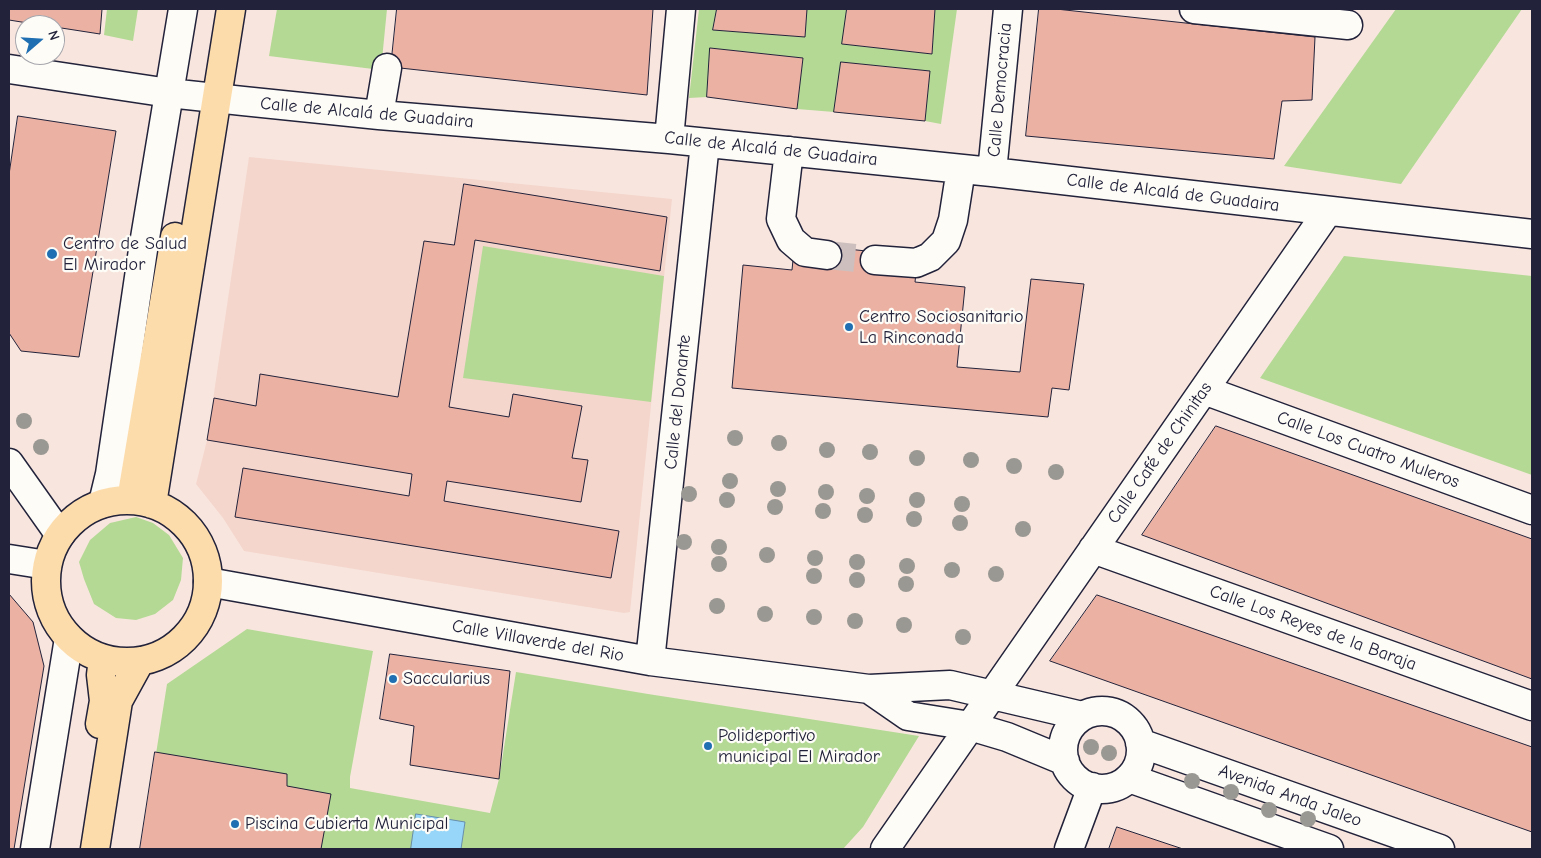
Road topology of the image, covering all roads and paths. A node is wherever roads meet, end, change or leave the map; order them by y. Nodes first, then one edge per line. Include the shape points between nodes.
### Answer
1 (183, 9) edge
2 (212, 9) edge
3 (232, 9) edge
4 (681, 9) edge
5 (1008, 9) edge
6 (1194, 9) edge
7 (1348, 25) dead end
8 (387, 68) dead end
9 (9, 69) edge
10 (169, 93) junction
11 (208, 96) junction
12 (379, 115) junction
13 (669, 139) junction
14 (705, 142) junction
15 (789, 151) junction
16 (961, 169) junction
17 (992, 172) junction
18 (1328, 211) junction
19 (1532, 234) edge
20 (827, 255) tunnel mouth
21 (875, 260) tunnel mouth
22 (1204, 390) junction
23 (9, 463) edge
24 (141, 502) junction
25 (103, 503) junction
26 (1532, 510) edge
27 (60, 535) junction
28 (1093, 549) junction
29 (9, 559) edge
30 (47, 565) junction
31 (208, 582) junction
32 (69, 638) junction
33 (103, 659) junction
34 (650, 660) junction
35 (140, 661) junction
36 (869, 689) junction
37 (992, 694) junction
38 (1532, 706) edge
39 (1082, 716) junction
40 (970, 726) junction
41 (1140, 743) junction
42 (1065, 761) junction
43 (1130, 778) junction
44 (1092, 788) junction
45 (1300, 844) edge
46 (35, 849) edge
47 (80, 849) edge
48 (95, 849) edge
49 (885, 849) edge
50 (1069, 849) edge
51 (1329, 849) edge
52 (1440, 849) edge

1 - 10 street
2 - 11 main road
3 - 11 main road
4 - 13 street
5 - 17 street, Calle Democracia
6 - 7 street
8 - 12 street
9 - 10 street, Calle de Alcalá de Guadaira
10 - 11 street, Calle de Alcalá de Guadaira
10 - 25 street
11 - 12 street, Calle de Alcalá de Guadaira
11 - 24 main road
12 - 13 street, Calle de Alcalá de Guadaira
13 - 14 street, Calle de Alcalá de Guadaira
14 - 15 street, Calle de Alcalá de Guadaira
14 - 34 street, Calle del Donante
15 - 16 street, Calle de Alcalá de Guadaira
15 - 20 street via 781,219 791,240 805,252
16 - 17 street, Calle de Alcalá de Guadaira
16 - 21 street via 953,220 946,241 930,257 916,263
17 - 18 street, Calle de Alcalá de Guadaira
18 - 19 street, Calle de Alcalá de Guadaira
18 - 22 street, Calle Café de Chinitas
22 - 26 street, Calle Los Cuatro Muleros
22 - 28 street, Calle Café de Chinitas
23 - 27 street
24 - 25 main road
24 - 31 main road via 173,514 191,531 203,553
25 - 27 main road via 79,515
27 - 30 main road
28 - 37 street, Calle Café de Chinitas
28 - 38 street, Calle Los Reyes de la Baraja
29 - 30 street
30 - 32 main road via 47,591 54,616
31 - 34 street, Calle Villaverde del Rio
31 - 35 main road via 206,601 196,623 182,641 162,654
32 - 33 main road
32 - 46 street
33 - 35 main road
33 - 47 main road via 104,701
34 - 36 street, Calle Villaverde del Rio
35 - 48 main road via 118,700
36 - 37 street, Calle Villaverde del Rio via 950,686
36 - 40 street, Calle Villaverde del Rio via 908,716
37 - 39 street
37 - 40 street, Calle Café de Chinitas
39 - 41 street via 1106,711 1118,714 1129,721
39 - 42 street via 1066,735
40 - 42 street
40 - 49 street
41 - 43 street via 1141,755
41 - 52 street, Avenida Anda Jaleo
42 - 44 street via 1071,773
43 - 44 street via 1106,789
43 - 45 street, Avenida Anda Jaleo
44 - 50 street
45 - 51 street, Avenida Anda Jaleo

